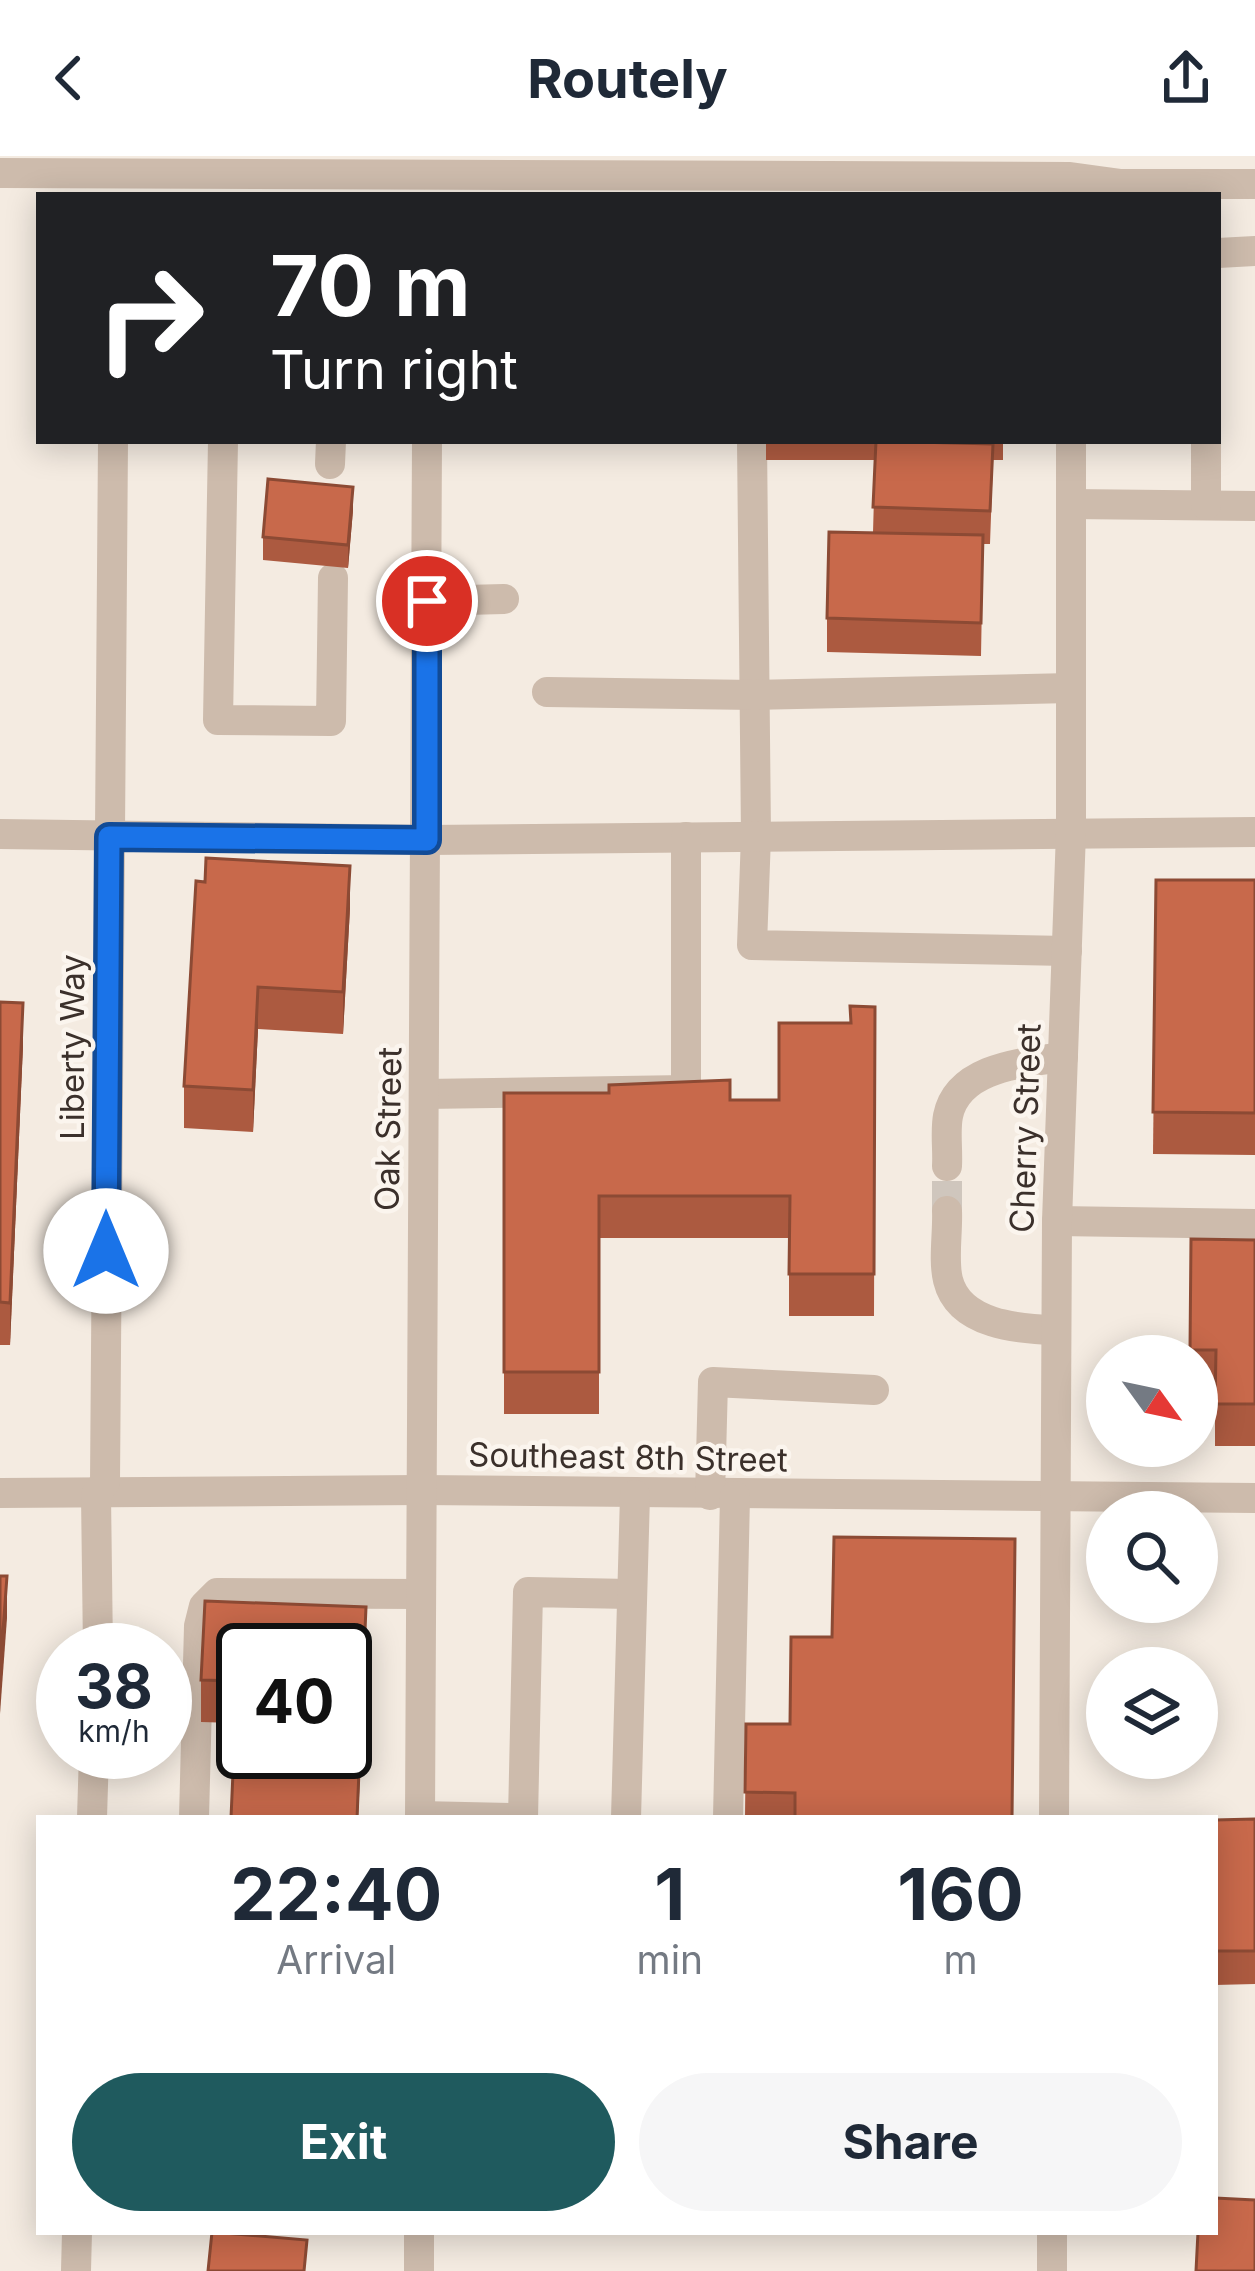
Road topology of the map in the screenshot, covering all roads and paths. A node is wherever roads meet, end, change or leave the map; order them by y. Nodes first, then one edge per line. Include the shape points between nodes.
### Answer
1 (0, 173) edge
2 (749, 175) edge
3 (1070, 176) edge
4 (116, 184) edge
5 (1255, 184) edge
6 (431, 185) edge
7 (1255, 250) edge
8 (1221, 254) edge
9 (113, 444) edge
10 (223, 444) edge
11 (427, 444) edge
12 (752, 444) edge
13 (1071, 444) edge
14 (1207, 444) edge
15 (1071, 504) junction
16 (1206, 505) junction
17 (1255, 506) edge
18 (333, 578) dead end
19 (504, 599) dead end
20 (427, 601) junction
21 (1071, 688) junction
22 (547, 692) dead end
23 (754, 695) junction
24 (1071, 832) junction
25 (1255, 832) edge
26 (0, 834) edge
27 (756, 836) junction
28 (109, 837) junction
29 (686, 837) junction
30 (427, 840) junction
31 (1067, 952) junction
32 (1063, 1057) junction
33 (424, 1094) junction
34 (947, 1166) tunnel mouth
35 (947, 1211) tunnel mouth
36 (1057, 1221) junction
37 (1255, 1224) edge
38 (1056, 1330) junction
39 (874, 1390) dead end
40 (420, 1490) junction
41 (0, 1493) edge
42 (96, 1495) junction
43 (635, 1495) junction
44 (723, 1495) junction
45 (1255, 1498) edge
46 (1056, 1499) junction
47 (420, 1594) junction
48 (630, 1594) junction
49 (98, 1623) edge
50 (93, 1779) edge
51 (92, 1815) edge
52 (194, 1815) edge
53 (420, 1815) edge
54 (518, 1815) edge
55 (626, 1815) edge
56 (728, 1815) edge
57 (1054, 1815) edge
58 (77, 2235) edge
59 (419, 2235) edge
60 (1052, 2235) edge
61 (76, 2271) edge
62 (419, 2271) edge
63 (1052, 2271) edge

1 - 4 street
2 - 3 street
2 - 6 street
3 - 5 street
4 - 6 street
7 - 8 street
9 - 28 street, Liberty Way
10 - 18 street via 218,720 331,721
11 - 20 street, Oak Street
12 - 23 street
13 - 15 street, Cherry Street
14 - 16 street
15 - 16 street
15 - 21 street, Cherry Street
16 - 17 street
19 - 20 street
20 - 30 street, Oak Street
21 - 23 street
21 - 24 street, Cherry Street
22 - 23 street
23 - 27 street
24 - 25 street
24 - 27 street
24 - 31 street, Cherry Street
26 - 28 street
27 - 29 street
27 - 31 street via 752,945
28 - 30 street
28 - 42 street, Liberty Way via 105,1482
29 - 30 street
29 - 33 street via 686,1090
30 - 33 street, Oak Street
31 - 32 street, Cherry Street
32 - 34 street via 1002,1067 961,1088 948,1115
32 - 36 street, Cherry Street
33 - 40 street, Oak Street
35 - 38 street via 948,1282 969,1311 1012,1328
36 - 37 street
36 - 38 street, Cherry Street
38 - 46 street, Cherry Street
39 - 44 street via 713,1382
40 - 42 street, Southeast 8th Street
40 - 43 street, Southeast 8th Street
40 - 47 street, Oak Street
41 - 42 street, Southeast 8th Street
42 - 49 street, Liberty Way
43 - 44 street, Southeast 8th Street
43 - 48 street
44 - 46 street, Southeast 8th Street
44 - 56 street
45 - 46 street, Southeast 8th Street
46 - 57 street, Cherry Street
47 - 52 street via 217,1594 204,1606
47 - 53 street, Oak Street
48 - 54 street via 528,1592
48 - 55 street
50 - 51 street
58 - 61 street
59 - 62 street
60 - 63 street

